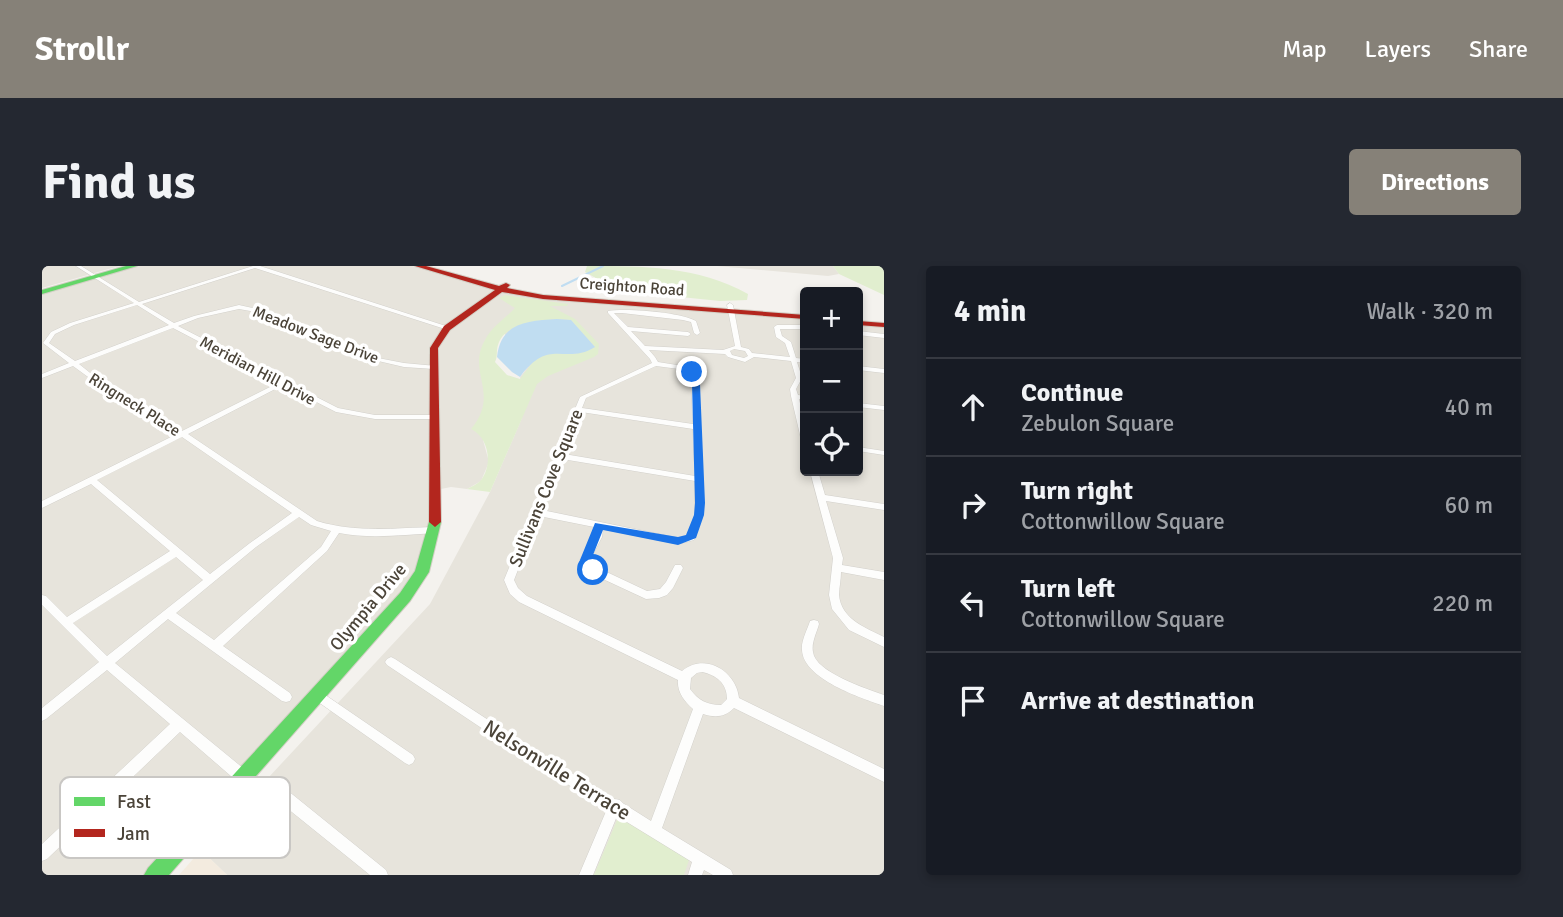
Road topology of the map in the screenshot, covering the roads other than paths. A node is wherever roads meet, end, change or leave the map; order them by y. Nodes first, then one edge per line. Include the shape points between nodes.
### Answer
1 (119, 266) edge
2 (134, 266) edge
3 (418, 266) edge
4 (435, 266) edge
5 (257, 267) edge
6 (88, 272) edge
7 (503, 287) junction
8 (42, 290) edge
9 (137, 303) junction
10 (731, 307) junction
11 (800, 314) edge
12 (863, 321) edge
13 (884, 323) edge
14 (174, 326) junction
15 (800, 327) edge
16 (447, 328) junction
17 (626, 329) junction
18 (697, 333) dead end
19 (688, 334) dead end
20 (863, 334) edge
21 (884, 336) edge
22 (643, 348) junction
23 (738, 348) junction
24 (725, 352) junction
25 (752, 355) junction
26 (793, 360) junction
27 (800, 361) edge
28 (72, 364) junction
29 (655, 364) junction
30 (434, 367) junction
31 (863, 369) edge
32 (884, 371) edge
33 (42, 376) edge
34 (283, 383) junction
35 (794, 396) junction
36 (800, 397) edge
37 (863, 406) edge
38 (884, 408) edge
39 (578, 409) junction
40 (435, 417) junction
41 (800, 419) edge
42 (697, 427) junction
43 (182, 434) junction
44 (863, 450) edge
45 (884, 453) edge
46 (559, 456) junction
47 (816, 476) edge
48 (699, 479) junction
49 (92, 480) junction
50 (822, 497) junction
51 (42, 505) edge
52 (884, 508) edge
53 (536, 512) junction
54 (298, 513) junction
55 (599, 526) junction
56 (336, 530) junction
57 (435, 530) junction
58 (176, 552) junction
59 (678, 568) dead end
60 (839, 568) junction
61 (884, 576) edge
62 (210, 580) junction
63 (42, 599) edge
64 (169, 614) junction
65 (65, 623) junction
66 (814, 624) dead end
67 (884, 642) edge
68 (215, 646) junction
69 (391, 662) dead end
70 (107, 663) junction
71 (684, 677) junction
72 (318, 695) junction
73 (286, 697) dead end
74 (733, 701) junction
75 (884, 701) edge
76 (700, 707) junction
77 (42, 715) edge
78 (180, 723) junction
79 (409, 759) dead end
80 (884, 776) edge
81 (123, 777) edge
82 (243, 777) edge
83 (245, 777) edge
84 (290, 802) edge
85 (615, 805) junction
86 (654, 831) junction
87 (60, 837) edge
88 (42, 854) edge
89 (171, 858) edge
90 (700, 859) junction
91 (155, 875) edge
92 (381, 875) edge
93 (586, 875) edge
94 (695, 875) edge
95 (726, 875) edge

1 - 6 street
2 - 6 street
3 - 7 street, Creighton Road
4 - 7 street, Creighton Road
5 - 9 street, Ringneck Place
5 - 16 street
6 - 8 street
6 - 9 street, Meridian Hill Drive
7 - 10 street, Creighton Road via 572,300
7 - 16 street
9 - 14 street, Meridian Hill Drive
9 - 28 street, Ringneck Place via 53,332 46,343
10 - 11 street, Creighton Road
10 - 23 street
12 - 13 street
14 - 28 street, Meadow Sage Drive
14 - 30 street, Meadow Sage Drive via 223,309 250,308 376,359
14 - 34 street, Meridian Hill Drive
15 - 26 street via 777,327
16 - 30 street, Olympia Drive via 434,348
17 - 18 street via 610,312 684,318 693,321
17 - 19 street
17 - 22 street
20 - 21 street
22 - 24 street
22 - 29 street
23 - 24 street
23 - 25 street
24 - 25 street via 740,359
25 - 26 street
26 - 27 street
26 - 35 street via 799,380
28 - 33 street, Meadow Sage Drive
28 - 43 street, Ringneck Place
29 - 39 street, Sullivans Cove Square via 588,393
29 - 42 street via 694,374
30 - 40 street, Olympia Drive
31 - 32 street
34 - 40 street, Meridian Hill Drive via 348,413
34 - 43 street
35 - 36 street
35 - 41 street
37 - 38 street
39 - 42 street
39 - 46 street, Sullivans Cove Square
40 - 57 street, Olympia Drive
42 - 48 street
43 - 49 street
43 - 54 street, Ringneck Place
44 - 45 street
46 - 48 street
46 - 53 street, Sullivans Cove Square
47 - 50 street
48 - 55 street via 699,515 691,538 678,541
49 - 51 street
49 - 58 street
50 - 52 street
50 - 60 street
53 - 55 street
53 - 71 street, Sullivans Cove Square via 512,569 509,580 514,591
54 - 56 street, Ringneck Place
54 - 62 street
55 - 59 street via 585,560 593,570 655,596 667,591
56 - 57 street, Ringneck Place
56 - 68 street via 324,549
57 - 72 street, Olympia Drive via 422,572 405,597
58 - 62 street
58 - 65 street
60 - 61 street
60 - 67 street via 834,595 841,616
62 - 64 street
63 - 65 street
64 - 68 street
64 - 70 street
65 - 70 street
66 - 75 street via 809,661 820,672
68 - 73 street
69 - 85 street, Nelsonville Terrace
70 - 77 street
70 - 78 street
71 - 74 street via 694,668 710,669 726,679
71 - 76 street via 688,696
72 - 79 street
72 - 83 street, Olympia Drive
74 - 76 street via 724,710
74 - 80 street
76 - 86 street
78 - 81 street
78 - 82 street
84 - 92 street
85 - 86 street, Nelsonville Terrace
85 - 93 street
86 - 90 street, Nelsonville Terrace
87 - 88 street
89 - 91 street, Olympia Drive
90 - 94 street
90 - 95 street, Nelsonville Terrace

